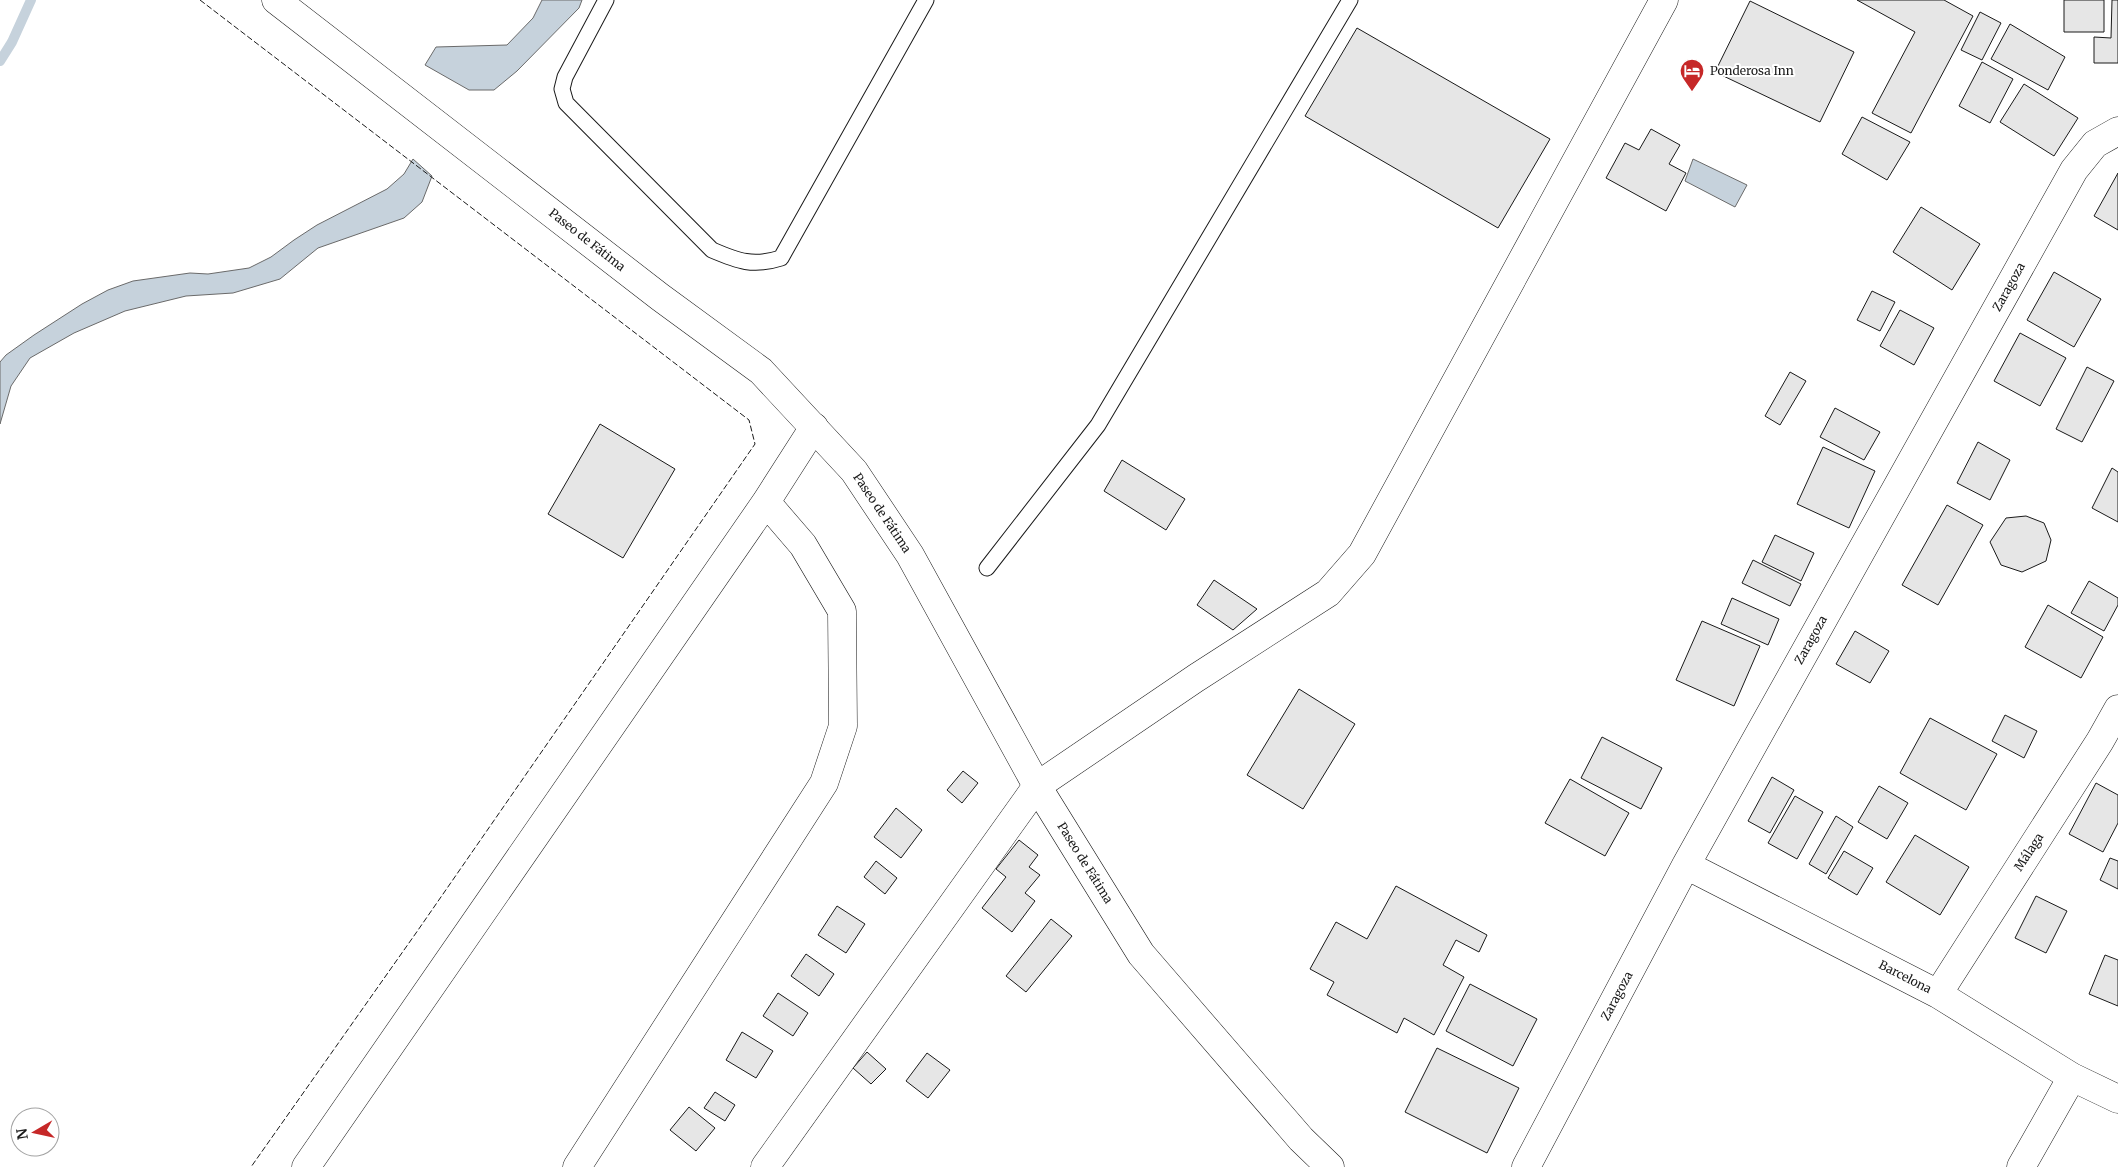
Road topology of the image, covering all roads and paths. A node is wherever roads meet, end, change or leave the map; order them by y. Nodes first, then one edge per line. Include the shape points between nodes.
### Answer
1 (276, 0) edge
2 (606, 0) edge
3 (926, 0) edge
4 (1350, 0) edge
5 (1664, 0) edge
6 (2118, 131) edge
7 (814, 428) junction
8 (766, 502) junction
9 (986, 568) dead end
10 (2118, 709) edge
11 (2109, 746) edge
12 (1037, 786) junction
13 (1686, 865) junction
14 (1938, 994) junction
15 (2072, 1077) junction
16 (2118, 1098) edge
17 (306, 1167) edge
18 (577, 1167) edge
19 (765, 1167) edge
20 (1330, 1167) edge
21 (1526, 1167) edge
22 (2021, 1167) edge

1 - 7 street, Paseo de Fátima via 761,371
2 - 3 lane via 565,77 562,89 566,103 712,250 737,260 764,263 781,258
4 - 9 lane via 1098,425
5 - 12 street via 1362,554 1328,593
6 - 13 street, Zaragoza via 2095,144 2074,170
7 - 8 street
7 - 12 street, Paseo de Fátima via 854,470 910,556
8 - 17 street
8 - 18 street via 803,545 842,611 843,726 824,783
10 - 11 street, Málaga
11 - 14 street, Málaga
12 - 19 street
12 - 20 street, Paseo de Fátima via 1141,954 1301,1139
13 - 14 street, Barcelona
13 - 21 street, Zaragoza
14 - 15 street, Barcelona
15 - 16 street, Barcelona
15 - 22 street

